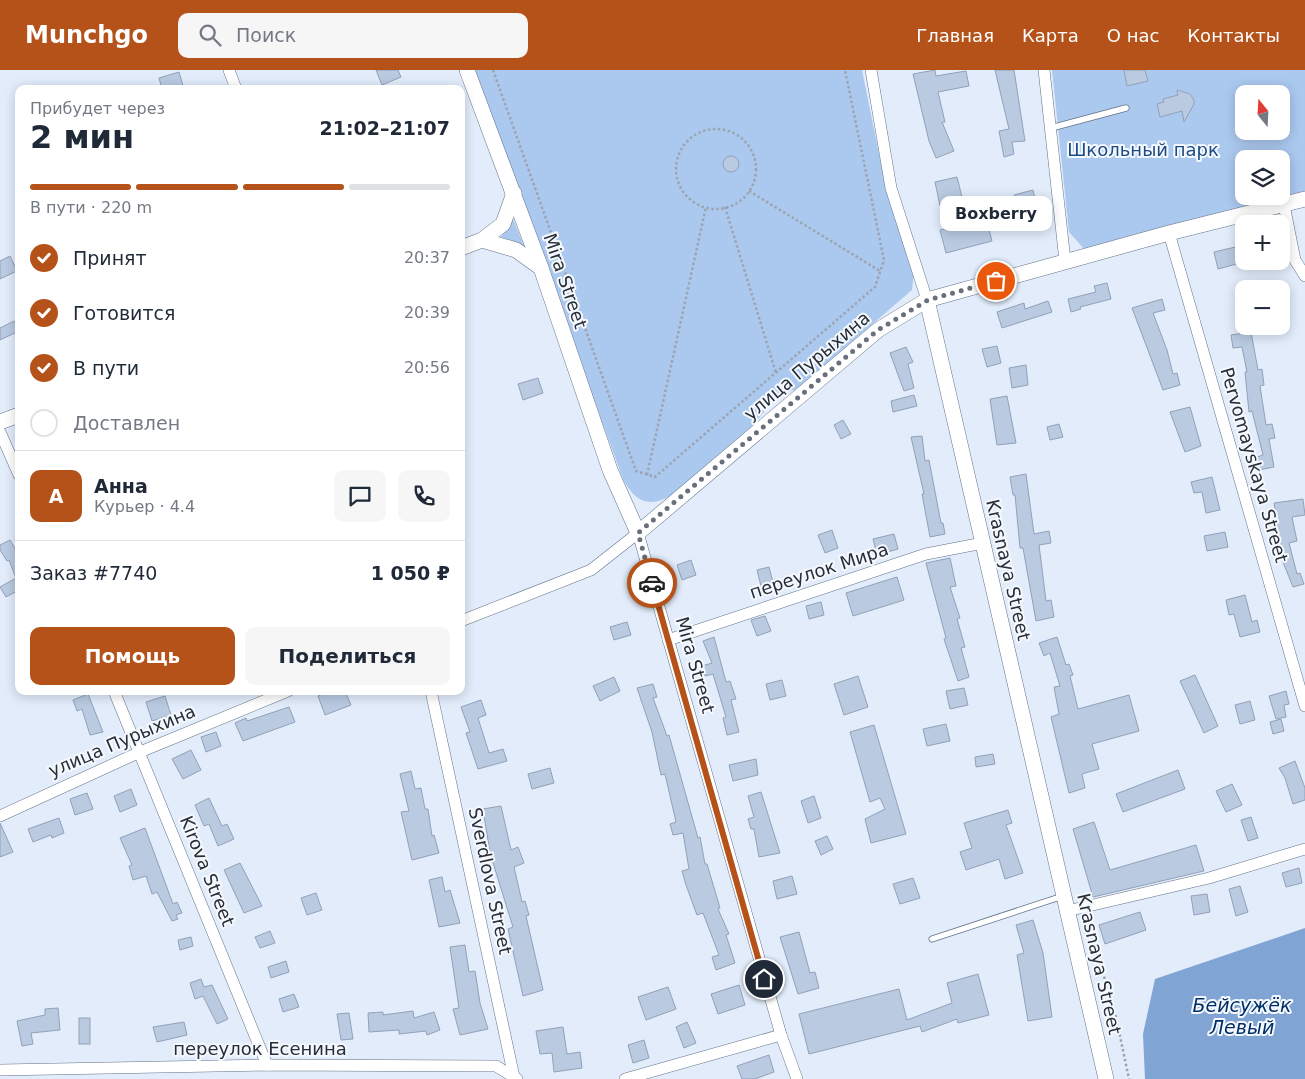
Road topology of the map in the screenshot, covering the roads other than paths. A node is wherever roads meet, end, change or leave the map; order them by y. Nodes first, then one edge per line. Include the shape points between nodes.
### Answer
1 (229, 70) edge
2 (467, 70) edge
3 (871, 70) edge
4 (1044, 70) edge
5 (235, 85) edge
6 (1126, 108) dead end
7 (1051, 128) junction
8 (514, 193) junction
9 (1305, 199) edge
10 (1290, 203) edge
11 (1284, 205) joint
12 (1169, 234) junction
13 (482, 240) junction
14 (465, 246) edge
15 (1066, 261) junction
16 (541, 268) junction
17 (1305, 276) edge
18 (928, 300) junction
19 (15, 416) edge
20 (0, 422) edge
21 (0, 432) edge
22 (15, 466) edge
23 (638, 533) junction
24 (983, 543) junction
25 (465, 619) edge
26 (668, 640) junction
27 (116, 695) edge
28 (278, 695) edge
29 (432, 695) edge
30 (1305, 706) edge
31 (140, 752) junction
32 (0, 816) edge
33 (1305, 849) edge
34 (1064, 896) junction
35 (1067, 911) junction
36 (932, 939) dead end
37 (780, 1035) junction
38 (267, 1065) junction
39 (0, 1070) edge
40 (516, 1078) edge
41 (624, 1079) edge
42 (797, 1079) edge
43 (1106, 1079) edge

1 - 5 street
2 - 8 street, Mira Street
3 - 18 street, Krasnaya Street via 891,188
4 - 7 street
6 - 7 lane
7 - 15 street
8 - 13 street via 503,224
8 - 16 street, Mira Street
9 - 10 street, улица Пурыхина
11 - 12 street, улица Пурыхина
11 - 17 street via 1295,260
12 - 15 street, улица Пурыхина
12 - 30 street, Pervomayskaya Street
13 - 14 street
13 - 16 street via 516,250
15 - 18 street, улица Пурыхина
16 - 23 street, Mira Street via 610,470
18 - 23 street, улица Пурыхина via 878,330
18 - 24 street, Krasnaya Street
19 - 20 street
21 - 22 street
23 - 25 street, улица Пурыхина via 591,570
23 - 26 street, Mira Street
24 - 26 street, переулок Мира via 926,554
24 - 34 street, Krasnaya Street
26 - 37 street, Mira Street
27 - 31 street, Kirova Street
28 - 31 street, улица Пурыхина
29 - 40 street, Sverdlova Street
31 - 32 street, улица Пурыхина
31 - 38 street, Kirova Street
33 - 35 street via 1208,878
34 - 35 street, Krasnaya Street
34 - 36 lane
35 - 43 street, Krasnaya Street
37 - 41 street
37 - 42 street, Mira Street
38 - 39 street, переулок Есенина
38 - 40 street, переулок Есенина via 496,1066

